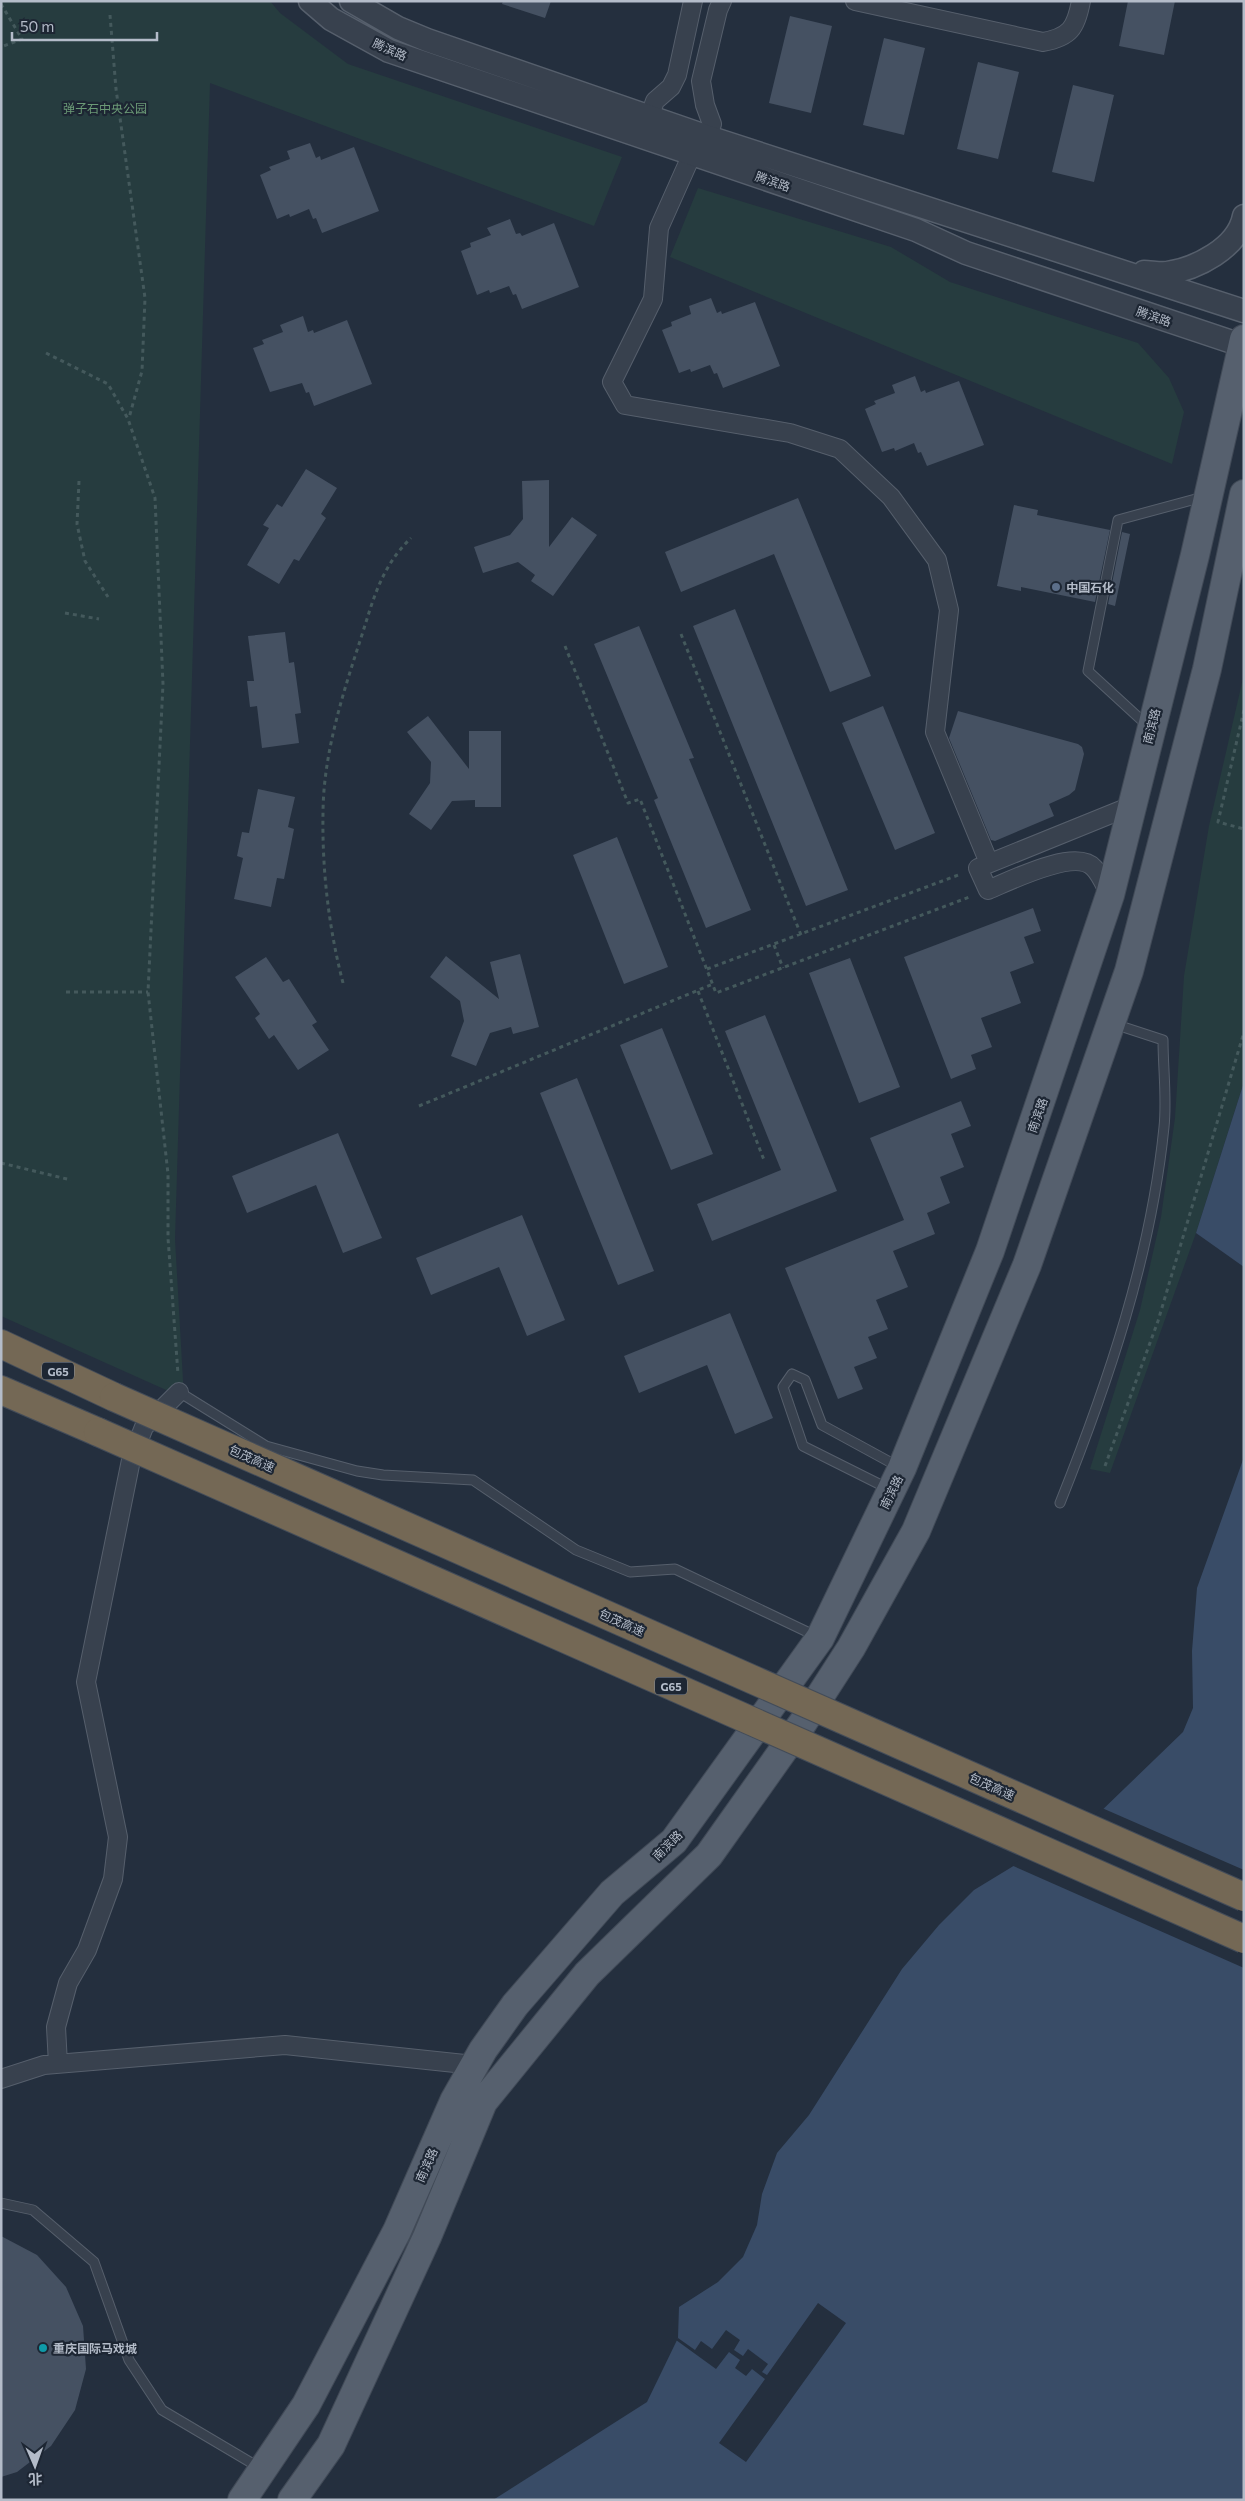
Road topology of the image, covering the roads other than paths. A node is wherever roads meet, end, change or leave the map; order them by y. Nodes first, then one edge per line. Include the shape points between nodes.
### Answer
1 (310, 1) edge
2 (351, 1) edge
3 (693, 1) edge
4 (722, 1) edge
5 (856, 1) edge
6 (1081, 1) edge
7 (676, 75) junction
8 (701, 81) junction
9 (646, 127) junction
10 (700, 149) junction
11 (1244, 216) edge
12 (1123, 271) junction
13 (1244, 311) edge
14 (1243, 344) edge
15 (1244, 494) edge
16 (1208, 496) junction
17 (1150, 728) junction
18 (1131, 806) junction
19 (984, 866) junction
20 (1110, 895) junction
21 (1111, 1023) junction
22 (1, 1344) edge
23 (1, 1390) edge
24 (180, 1392) joint
25 (897, 1479) junction
26 (1060, 1503) dead end
27 (820, 1638) junction
28 (1244, 1897) edge
29 (1244, 1939) edge
30 (58, 2064) junction
31 (474, 2066) junction
32 (1, 2079) edge
33 (1, 2203) edge
34 (263, 2469) junction
35 (242, 2500) edge
36 (292, 2500) edge

1 - 9 street, 腾滨路 via 331,19 389,51
2 - 9 street, 腾滨路 via 398,28
3 - 7 street
4 - 8 street
5 - 6 street via 1043,42 1059,39 1072,29
7 - 8 street
7 - 9 street via 671,87 655,101
8 - 10 street via 712,124
9 - 10 street, 腾滨路
10 - 12 street, 腾滨路
10 - 14 street, 腾滨路 via 916,230 966,253
10 - 19 street via 660,228 653,299 612,382 625,405 790,433 840,449 891,496 937,560 949,610 935,732
11 - 12 street via 1230,242 1214,255 1188,268 1166,273
12 - 13 street, 腾滨路
14 - 16 main road, 南滨路
15 - 21 main road via 1207,669 1132,962
16 - 17 main road, 南滨路
16 - 17 lane via 1118,520 1088,671
17 - 18 main road, 南滨路
18 - 19 street
18 - 20 main road, 南滨路
19 - 20 street via 988,890 1061,862 1082,860 1094,867
20 - 25 main road, 南滨路 via 990,1251
21 - 26 lane via 1163,1040 1164,1126 1149,1218 1116,1350 1096,1414
21 - 36 main road via 1027,1265 916,1532 872,1612 804,1721 709,1855 587,1974 483,2102 427,2237 335,2437
22 - 28 highway, 包茂高速 / G65, bridge
23 - 29 highway, G65, bridge
24 - 27 lane via 266,1446 357,1471 473,1480 576,1550 630,1572 675,1569
24 - 30 street via 144,1427 131,1460 86,1682 118,1837 113,1879 87,1950 68,1983 56,2027
25 - 25 lane via 822,1425 805,1380 792,1374 782,1387 803,1446
25 - 27 main road, 南滨路
27 - 31 main road, 南滨路 via 674,1840 612,1893 514,2005
30 - 31 street via 285,2045
30 - 32 street via 44,2065
31 - 34 main road, 南滨路 via 454,2101 398,2231 306,2405
33 - 34 lane via 33,2210 94,2262 129,2360 162,2410
34 - 35 main road, 南滨路

